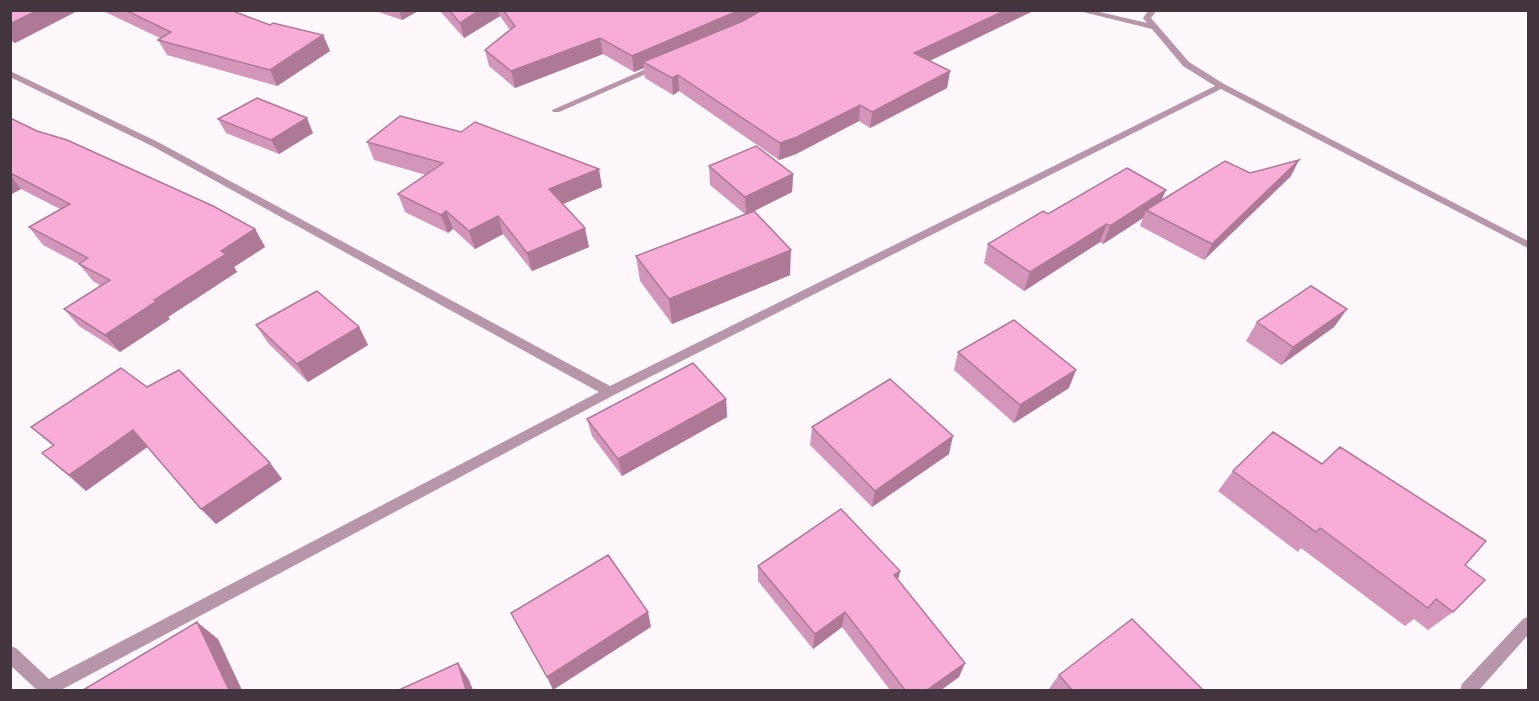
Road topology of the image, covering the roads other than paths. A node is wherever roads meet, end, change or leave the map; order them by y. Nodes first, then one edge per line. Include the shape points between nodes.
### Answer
1 (1078, 10) edge
2 (1154, 10) edge
3 (1155, 27) junction
4 (664, 65) edge
5 (10, 73) edge
6 (1221, 86) junction
7 (556, 110) dead end
8 (1528, 245) edge
9 (610, 392) junction
10 (1528, 624) edge
11 (10, 654) edge
12 (47, 690) edge
13 (1468, 690) edge

1 - 3 street
2 - 3 street via 1148,18
3 - 6 street via 1186,64
4 - 7 street
5 - 9 street via 155,144
6 - 8 street
6 - 9 street
9 - 12 street
10 - 13 street
11 - 12 street

